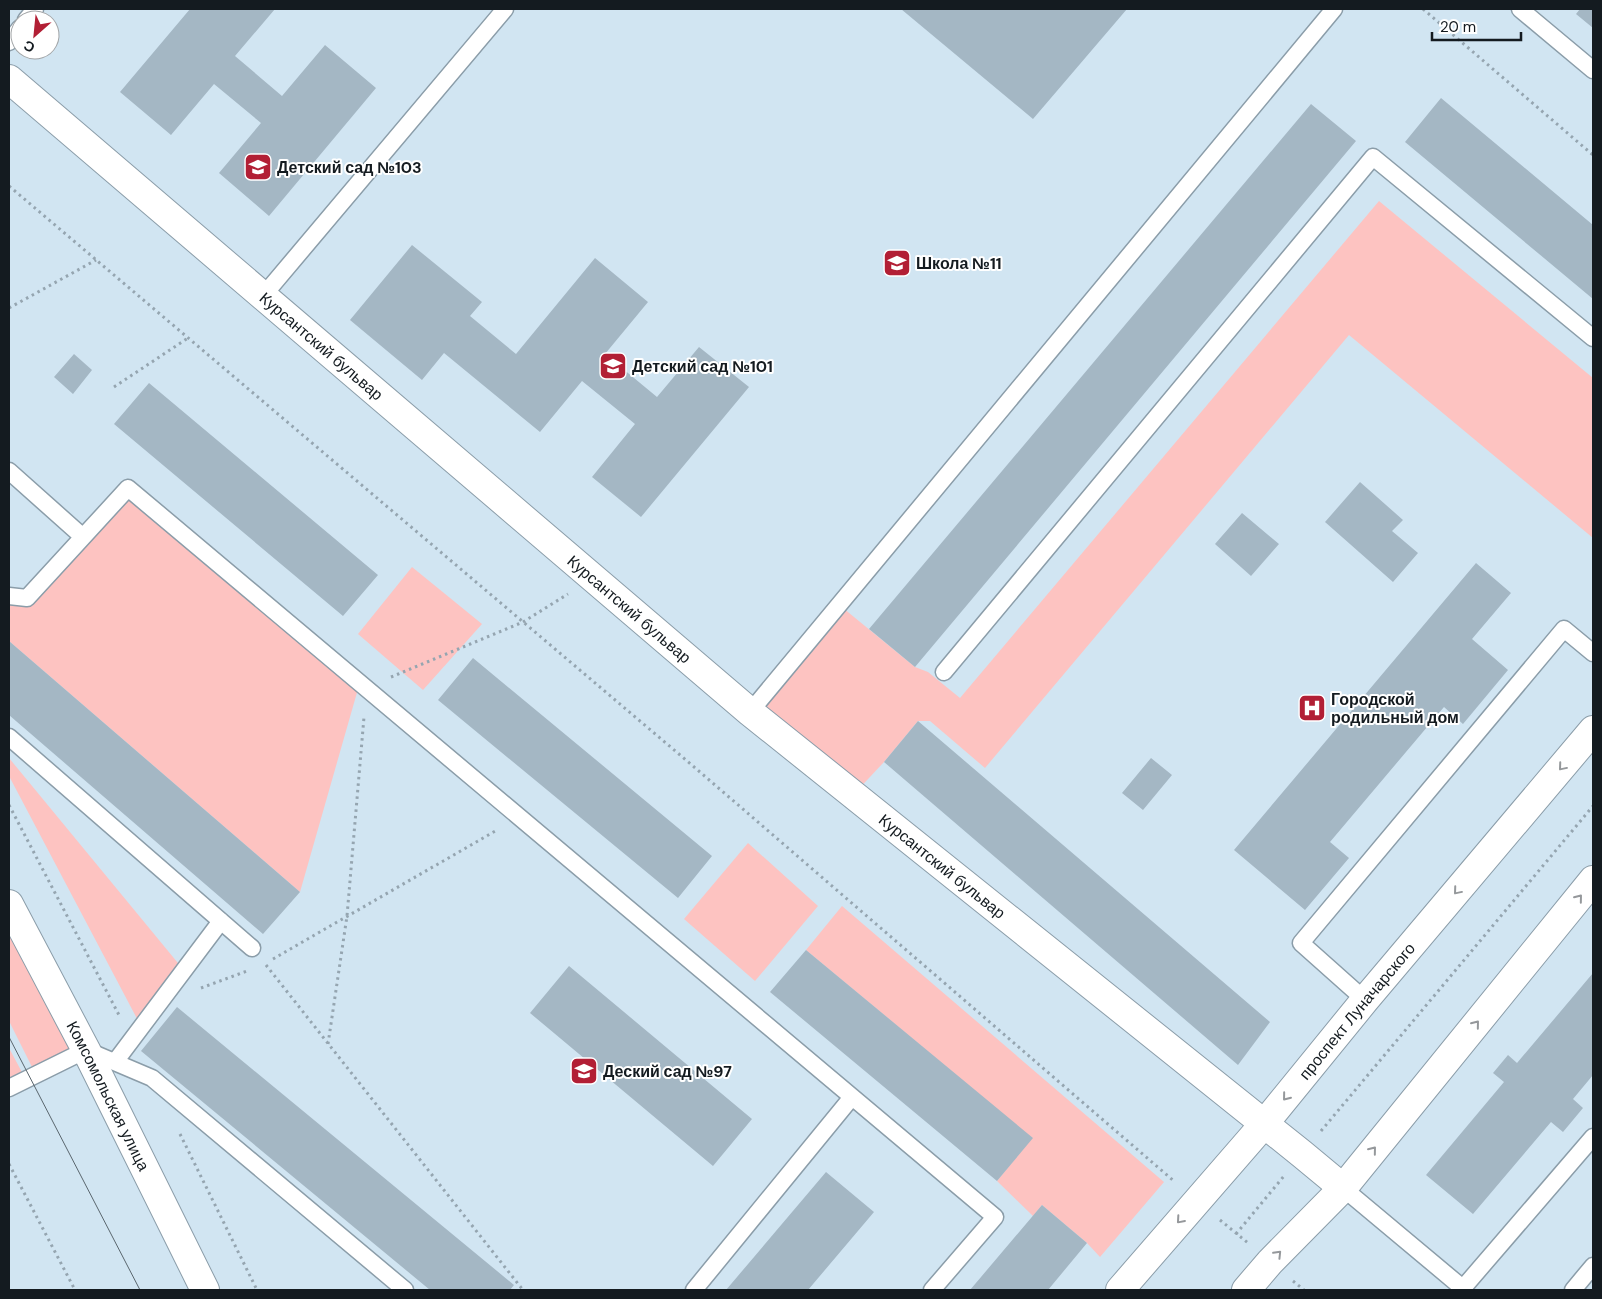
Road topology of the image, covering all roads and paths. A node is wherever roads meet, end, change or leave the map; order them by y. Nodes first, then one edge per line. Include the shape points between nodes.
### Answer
1 (505, 9) edge
2 (1334, 9) edge
3 (1423, 9) edge
4 (1520, 9) edge
5 (1593, 70) edge
6 (9, 79) edge
7 (1593, 154) edge
8 (9, 186) edge
9 (96, 260) junction
10 (263, 296) junction
11 (9, 308) edge
12 (188, 338) junction
13 (1593, 338) edge
14 (114, 387) dead end
15 (9, 471) edge
16 (83, 537) junction
17 (594, 579) junction
18 (9, 596) edge
19 (522, 622) junction
20 (1593, 652) edge
21 (944, 672) dead end
22 (366, 688) junction
23 (750, 712) junction
24 (1593, 730) edge
25 (9, 737) edge
26 (1593, 806) edge
27 (519, 817) junction
28 (1593, 880) edge
29 (9, 904) edge
30 (347, 916) junction
31 (221, 921) junction
32 (252, 948) joint
33 (264, 964) junction
34 (1365, 1000) junction
35 (159, 1004) junction
36 (328, 1044) junction
37 (86, 1050) junction
38 (115, 1062) junction
39 (9, 1088) edge
40 (852, 1097) junction
41 (1264, 1124) junction
42 (1593, 1137) edge
43 (1302, 1154) junction
44 (9, 1164) edge
45 (1343, 1188) junction
46 (1197, 1201) junction
47 (1236, 1234) junction
48 (1270, 1262) junction
49 (1593, 1266) edge
50 (1464, 1289) edge
51 (75, 1290) edge
52 (205, 1290) edge
53 (405, 1290) edge
54 (523, 1290) edge
55 (694, 1290) edge
56 (932, 1290) edge
57 (1120, 1290) edge
58 (1246, 1290) edge
59 (1304, 1290) edge
60 (1573, 1290) edge

1 - 10 lane
2 - 23 lane
3 - 7 path
4 - 5 lane
6 - 10 street, Курсантский бульвар
8 - 9 path
9 - 11 path
9 - 12 path
10 - 17 street, Курсантский бульвар
12 - 14 path
12 - 19 path
13 - 21 lane via 1373,157
15 - 16 lane
16 - 18 lane via 27,598
16 - 22 lane via 128,488
17 - 19 path
17 - 23 street, Курсантский бульвар
19 - 22 path
19 - 46 path
20 - 34 lane via 1564,629 1301,943
22 - 27 lane
22 - 30 path
23 - 41 street, Курсантский бульвар
24 -> 34 street, проспект Луначарского
25 - 31 lane
26 - 43 path
27 - 30 path
27 - 40 lane
45 -> 28 street
29 - 37 street, Комсомольская улица
30 - 33 path
30 - 36 path
31 - 32 lane
31 - 35 lane
32 - 33 path
33 - 35 path
33 - 36 path
34 -> 41 street, проспект Луначарского
35 - 38 lane
36 - 54 path
37 - 38 lane
37 - 39 lane
37 - 52 street, Комсомольская улица
38 - 53 lane via 152,1078
40 - 55 lane
40 - 56 lane via 995,1217
41 - 43 street, Курсантский бульвар
41 - 46 street, проспект Луначарского
42 - 50 lane
43 - 45 street, Курсантский бульвар
43 - 47 path
44 - 51 path
48 -> 45 street
45 - 50 lane
46 - 47 path
46 -> 57 street, проспект Луначарского
47 - 48 path
48 - 58 street
48 - 59 path
49 - 60 lane

